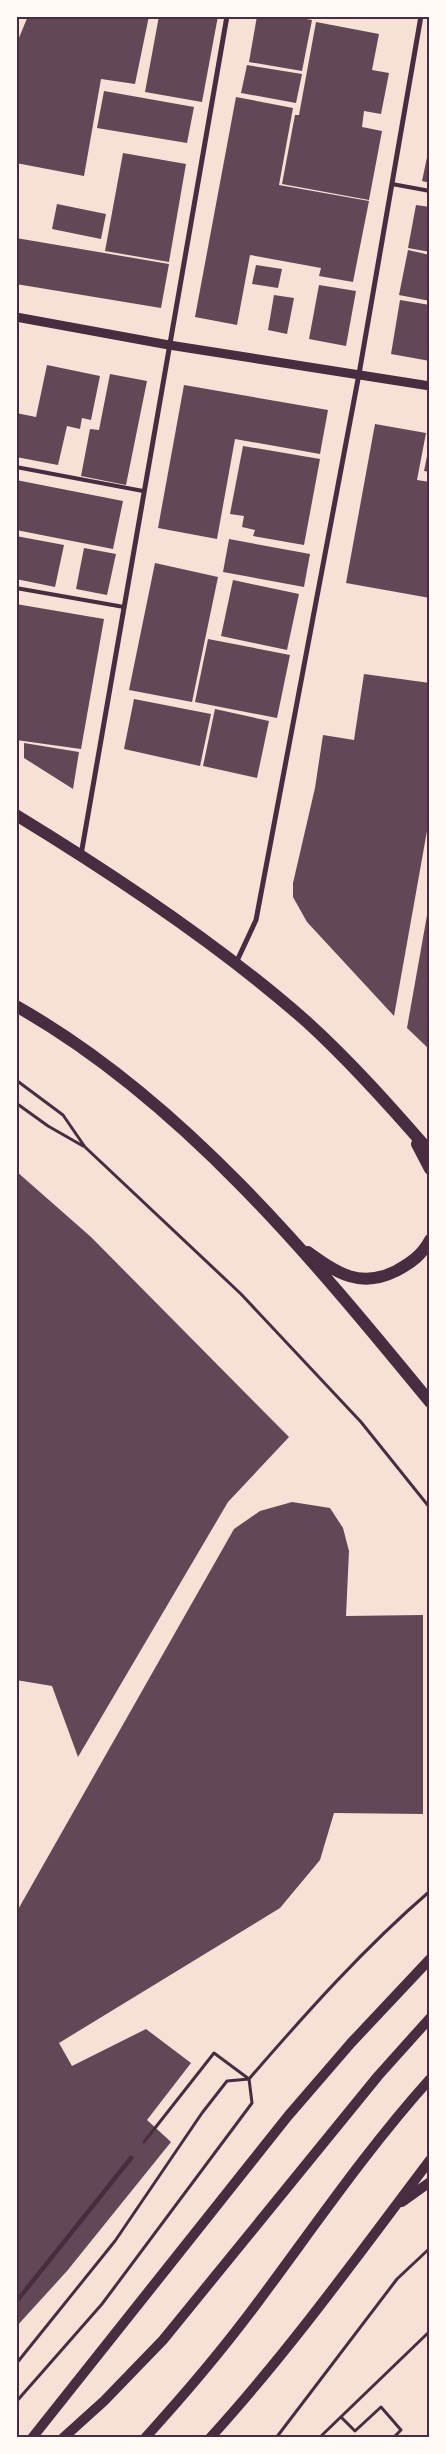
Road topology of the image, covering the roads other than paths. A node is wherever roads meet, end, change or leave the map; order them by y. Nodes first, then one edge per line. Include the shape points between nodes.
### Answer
1 (227, 16) edge
2 (422, 16) edge
3 (392, 184) junction
4 (430, 191) edge
5 (16, 317) edge
6 (169, 345) junction
7 (359, 374) junction
8 (430, 386) edge
9 (16, 467) edge
10 (143, 491) junction
11 (16, 588) edge
12 (124, 607) junction
13 (16, 815) edge
14 (81, 855) junction
15 (235, 963) junction
16 (16, 1006) edge
17 (409, 1128) junction
18 (430, 1152) edge
19 (430, 1169) edge
20 (287, 1237) junction
21 (430, 1240) edge
22 (430, 1402) edge
23 (430, 1959) edge
24 (430, 2018) edge
25 (430, 2079) edge
26 (131, 2158) road end
27 (430, 2160) edge
28 (430, 2182) edge
29 (394, 2207) junction
30 (16, 2302) edge
31 (32, 2438) edge
32 (63, 2438) edge
33 (145, 2438) edge
34 (210, 2438) edge

1 - 6 street
2 - 3 street
3 - 4 lane
3 - 7 street
5 - 6 street
6 - 7 street
6 - 10 street
7 - 8 street
7 - 15 street via 256,920
9 - 10 lane
10 - 12 street
11 - 12 lane
12 - 14 street
13 - 14 main road
14 - 15 main road
15 - 17 main road via 307,1022
16 - 20 main road via 100,1061 160,1106 216,1160
17 - 18 main road
17 - 19 main road
20 - 21 main road via 334,1271 358,1279 382,1278 409,1264 424,1251
20 - 22 main road via 368,1326
23 - 31 main road via 288,2116
24 - 32 main road via 378,2076 163,2340
25 - 33 main road via 352,2173 204,2372
26 - 30 street
27 - 29 main road
28 - 29 main road
29 - 34 main road via 252,2393

